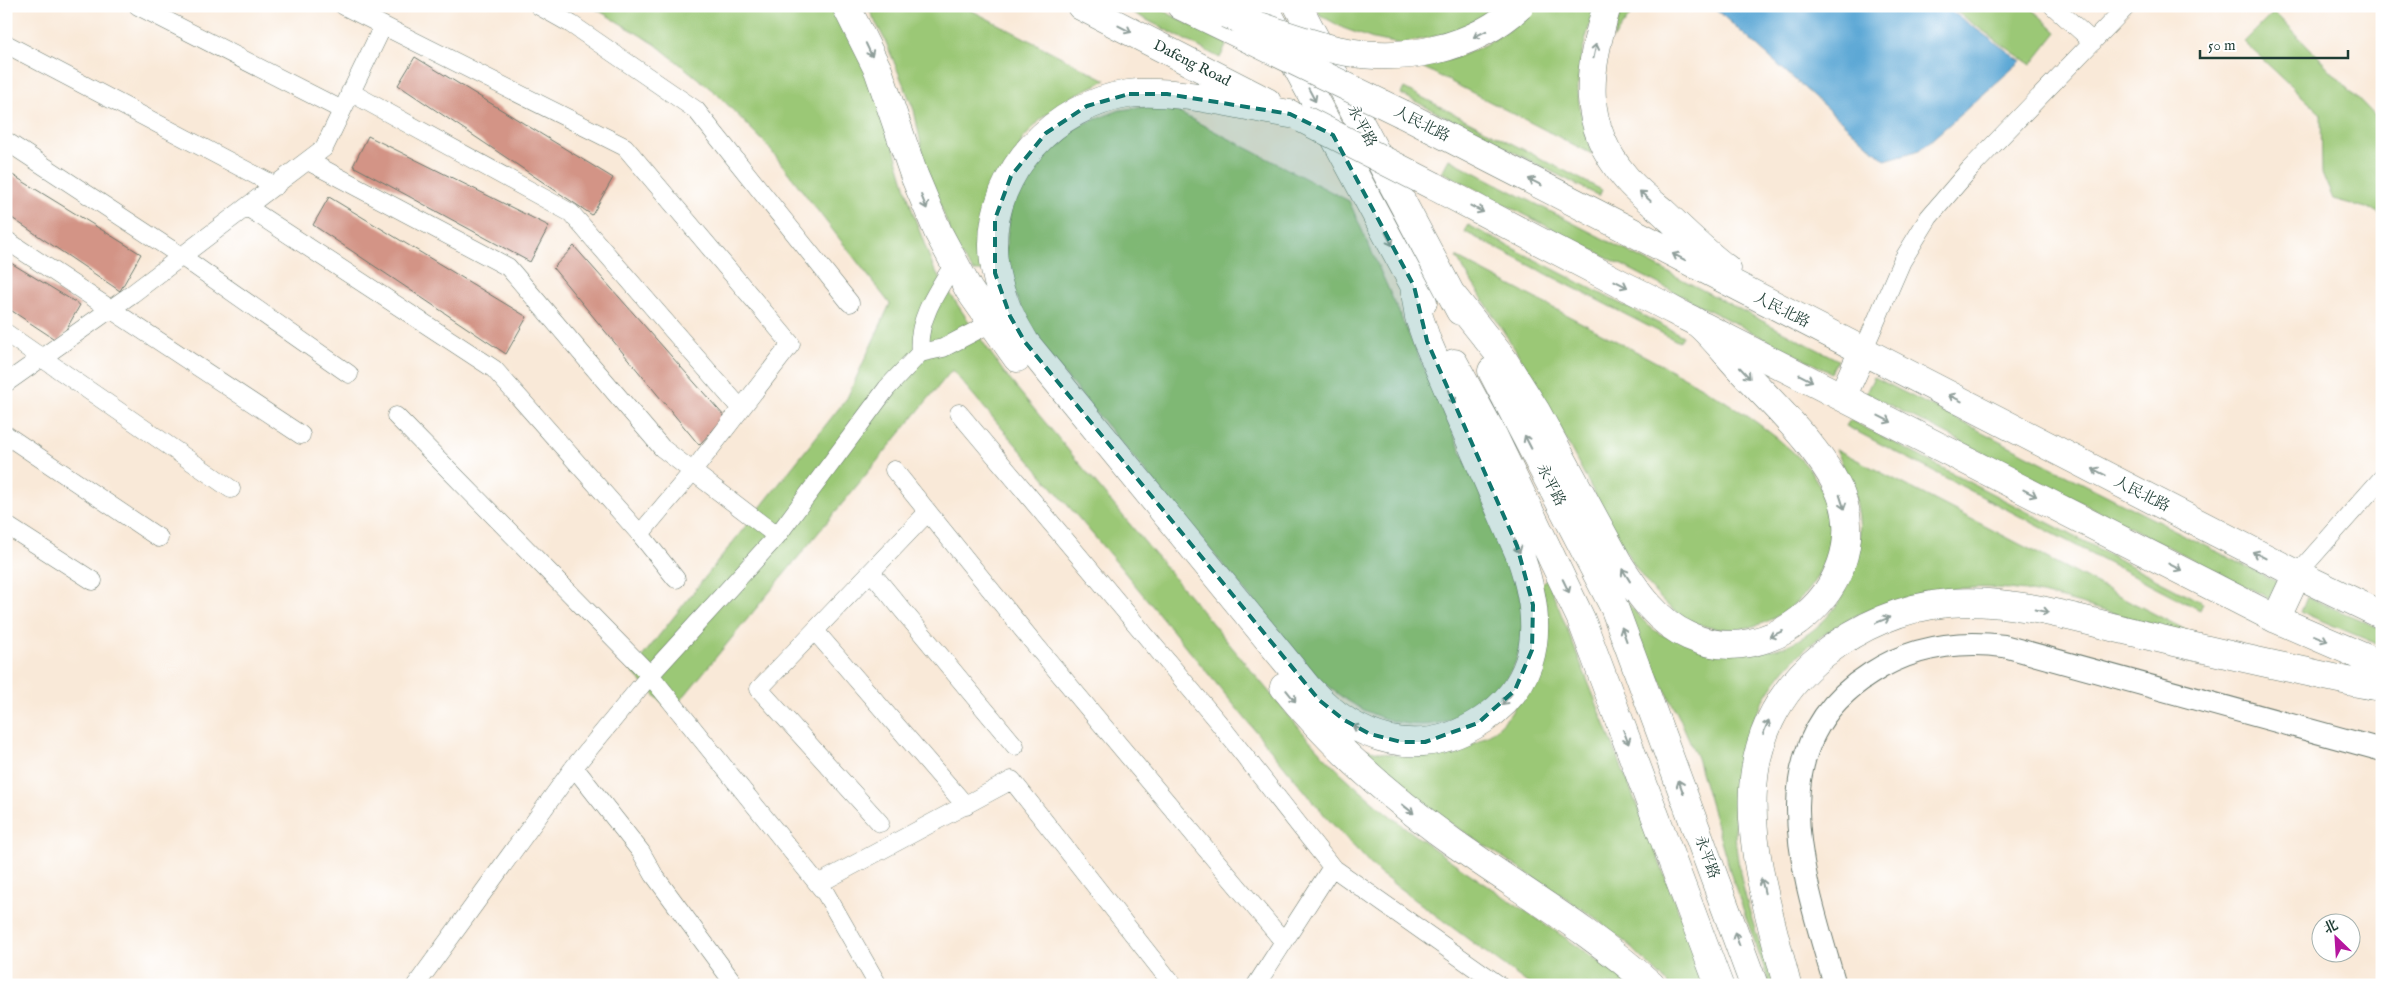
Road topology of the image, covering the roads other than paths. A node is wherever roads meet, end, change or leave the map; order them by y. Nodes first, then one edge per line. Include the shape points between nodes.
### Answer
1 (138, 6) edge
2 (344, 6) edge
3 (538, 6) edge
4 (846, 6) edge
5 (1081, 6) edge
6 (1181, 6) edge
7 (1199, 6) edge
8 (1264, 6) edge
9 (1298, 6) edge
10 (1520, 6) edge
11 (1607, 6) edge
12 (2053, 6) edge
13 (2127, 6) edge
14 (382, 26) junction
15 (2093, 42) junction
16 (6, 44) edge
17 (350, 92) junction
18 (342, 110) junction
19 (1296, 116) junction
20 (6, 141) edge
21 (308, 161) junction
22 (276, 186) junction
23 (247, 207) junction
24 (6, 240) edge
25 (181, 256) junction
26 (954, 264) junction
27 (1414, 286) junction
28 (1452, 295) junction
29 (850, 303) dead end
30 (1776, 307) junction
31 (111, 309) junction
32 (991, 323) junction
33 (1700, 324) junction
34 (6, 333) edge
35 (1863, 351) junction
36 (920, 354) junction
37 (43, 357) junction
38 (349, 374) dead end
39 (6, 383) edge
40 (1842, 397) junction
41 (741, 409) junction
42 (959, 413) dead end
43 (396, 416) dead end
44 (6, 435) edge
45 (301, 435) dead end
46 (894, 470) dead end
47 (693, 472) junction
48 (2382, 478) edge
49 (231, 489) dead end
50 (928, 513) junction
51 (6, 525) edge
52 (640, 534) junction
53 (777, 536) junction
54 (160, 538) dead end
55 (871, 572) junction
56 (2296, 574) junction
57 (676, 579) dead end
58 (93, 581) dead end
59 (2382, 615) edge
60 (2276, 619) junction
61 (815, 632) junction
62 (2382, 664) edge
63 (650, 676) junction
64 (2382, 687) edge
65 (1015, 746) dead end
66 (2382, 750) edge
67 (574, 767) junction
68 (966, 806) junction
69 (880, 824) dead end
70 (1332, 867) junction
71 (818, 884) junction
72 (1284, 942) junction
73 (416, 985) edge
74 (735, 985) edge
75 (878, 985) edge
76 (1173, 985) edge
77 (1256, 985) edge
78 (1498, 985) edge
79 (1651, 985) edge
80 (1719, 985) edge
81 (1754, 985) edge
82 (1788, 985) edge
83 (1835, 985) edge

1 - 18 street
2 - 14 street
3 - 29 street via 571,24 696,110
4 -> 26 main road via 878,70 920,191
5 -> 19 main road, Dafeng Road
30 -> 6 main road, 人民北路, bridge via 1403,114
10 -> 7 main road, bridge via 1494,26 1459,43 1425,52 1394,55 1339,50
8 -> 27 main road, 永平路
9 - 28 main road, 永平路
30 -> 11 main road via 1717,262 1627,180 1605,147 1594,119 1591,82 1595,48
12 - 15 street
13 - 15 street
14 - 17 street
14 - 41 street via 625,147 791,344
15 - 35 street via 1970,169 1929,217 1902,261
16 - 22 street
17 - 18 street
17 - 41 street via 571,213
18 - 21 street via 324,148
27 -> 19 main road via 1427,341 1522,558 1531,593 1534,628 1526,671 1499,708 1451,736 1413,742 1390,740 1360,730 1330,710 1308,688 1026,342 1008,311 996,273 993,233 1004,191 1020,161 1032,147 1073,113 1115,97 1155,93
19 -> 33 main road, bridge
20 - 25 street
21 - 22 street
21 - 47 street via 508,267 662,448
22 - 23 street
23 - 25 street
23 - 52 street via 494,369
24 - 31 street
25 - 31 street
25 - 38 street
26 - 32 main road
26 - 36 street via 937,290 923,323 918,340
27 -> 80 main road, 永平路 via 1494,437 1582,619
33 -> 28 main road via 1808,444 1834,482 1847,517 1846,551 1834,583 1825,596 1786,629 1739,644 1705,642 1689,636 1673,628 1644,600 1619,564 1536,411 1502,358
81 -> 28 main road, 永平路 via 1614,607
30 - 35 main road, 人民北路
31 - 37 street
31 - 45 street
32 - 36 street via 943,348
32 -> 79 main road via 1304,711 1336,746 1424,822 1578,926
33 -> 40 main road
34 - 37 street
35 - 40 main road
56 -> 35 main road, 人民北路
36 - 53 street via 887,388
37 - 39 street
37 - 49 street
40 -> 60 main road
41 - 47 street
42 - 70 street via 1218,722
43 - 63 street
44 - 54 street
46 - 50 street
47 - 52 street
47 - 53 street
48 - 56 street
50 - 55 street
50 - 72 street
51 - 58 street
52 - 57 street
53 - 63 street
55 - 61 street
55 - 65 street
56 - 59 main road, 人民北路
56 - 60 main road
60 -> 62 main road
61 - 68 street
61 - 69 street via 760,690
63 - 67 street
63 - 71 street
82 -> 64 main road via 1760,874 1753,830 1752,785 1756,755 1773,712 1792,686 1817,660 1859,630 1895,615 1934,605 1960,602 2002,604
66 - 83 street via 2004,646 1950,644 1896,659 1854,684 1831,707 1813,734 1801,770 1797,819 1802,868
67 - 73 street
67 - 74 street via 642,852 654,876
68 - 71 street
68 - 76 street via 1012,780
70 - 72 street
70 - 78 street
71 - 75 street
72 - 77 street

